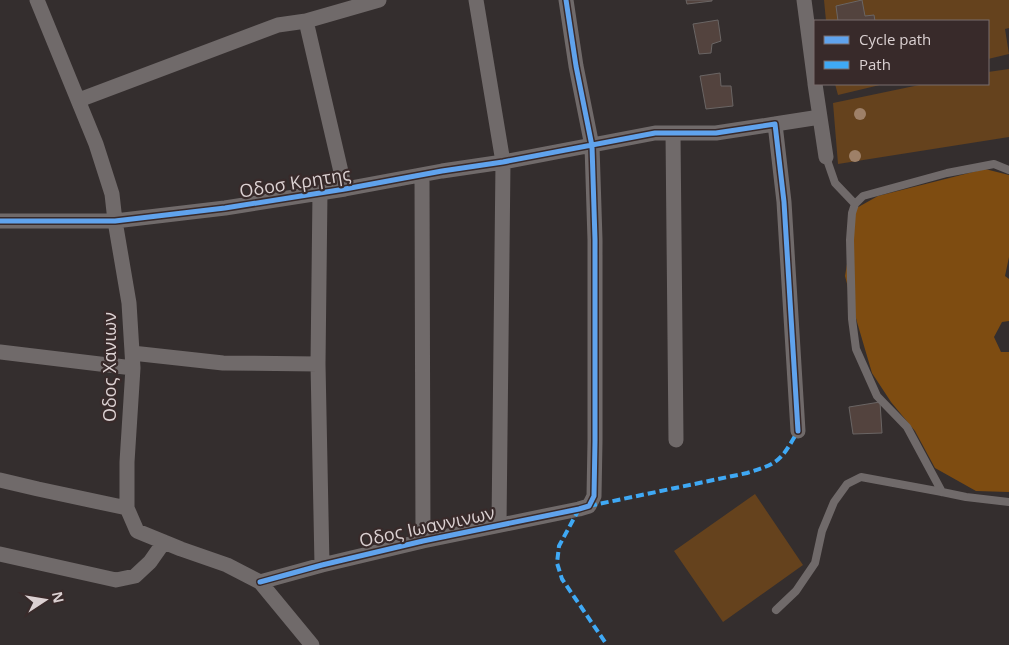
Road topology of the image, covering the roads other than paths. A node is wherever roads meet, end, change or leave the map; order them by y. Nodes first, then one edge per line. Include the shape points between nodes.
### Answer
1 (38, 0) edge
2 (379, 0) edge
3 (476, 0) edge
4 (566, 0) edge
5 (804, 0) edge
6 (306, 21) junction
7 (814, 75) edge
8 (815, 85) edge
9 (78, 100) junction
10 (820, 117) junction
11 (775, 124) junction
12 (674, 133) junction
13 (592, 146) junction
14 (826, 157) joint
15 (503, 162) junction
16 (1009, 170) edge
17 (422, 175) junction
18 (345, 189) junction
19 (320, 192) junction
20 (855, 204) junction
21 (0, 221) edge
22 (115, 221) junction
23 (0, 352) edge
24 (132, 361) junction
25 (318, 364) junction
26 (798, 430) dead end
27 (676, 440) dead end
28 (0, 480) edge
29 (942, 492) junction
30 (1009, 502) edge
31 (127, 508) junction
32 (499, 526) junction
33 (423, 541) junction
34 (164, 542) junction
35 (0, 554) edge
36 (322, 565) junction
37 (260, 582) junction
38 (776, 610) dead end
39 (312, 645) edge

1 - 9 street, Οδος Χανιων
2 - 6 street
3 - 15 street
4 - 13 street
5 - 7 street
6 - 9 street via 278,26
6 - 18 street
8 - 10 street
9 - 22 street, Οδος Χανιων via 112,194
10 - 11 street, Οδοσ Κρητης
10 - 14 street
11 - 12 street, Οδοσ Κρητης via 716,133
11 - 26 street via 784,202
12 - 13 street, Οδοσ Κρητης via 655,133
12 - 27 street
13 - 15 street, Οδοσ Κρητης
13 - 32 street, Οδος Ιωαννινων via 594,496 589,506
14 - 20 lane via 835,183
15 - 17 street, Οδοσ Κρητης
15 - 32 street
16 - 20 lane via 994,164 947,173 863,196
17 - 18 street, Οδοσ Κρητης
17 - 33 street
18 - 19 street, Οδοσ Κρητης
19 - 22 street, Οδοσ Κρητης via 225,208
19 - 25 street
20 - 29 lane via 850,240 856,349 877,396 907,427
21 - 22 street, Οδοσ Κρητης
22 - 24 street, Οδος Χανιων via 129,303
23 - 24 street
24 - 25 street
24 - 31 street, Οδος Χανιων
25 - 36 street
28 - 31 street
29 - 30 lane
29 - 38 lane via 861,477 847,484 834,502 822,531 815,563 796,591
31 - 34 street, Οδος Χανιων via 137,531
32 - 33 street, Οδος Ιωαννινων
33 - 36 street, Οδος Ιωαννινων
34 - 35 street via 135,576 116,580
34 - 37 street, Οδος Χανιων via 227,565
36 - 37 street, Οδος Ιωαννινων
37 - 39 street, Οδος Χανιων

